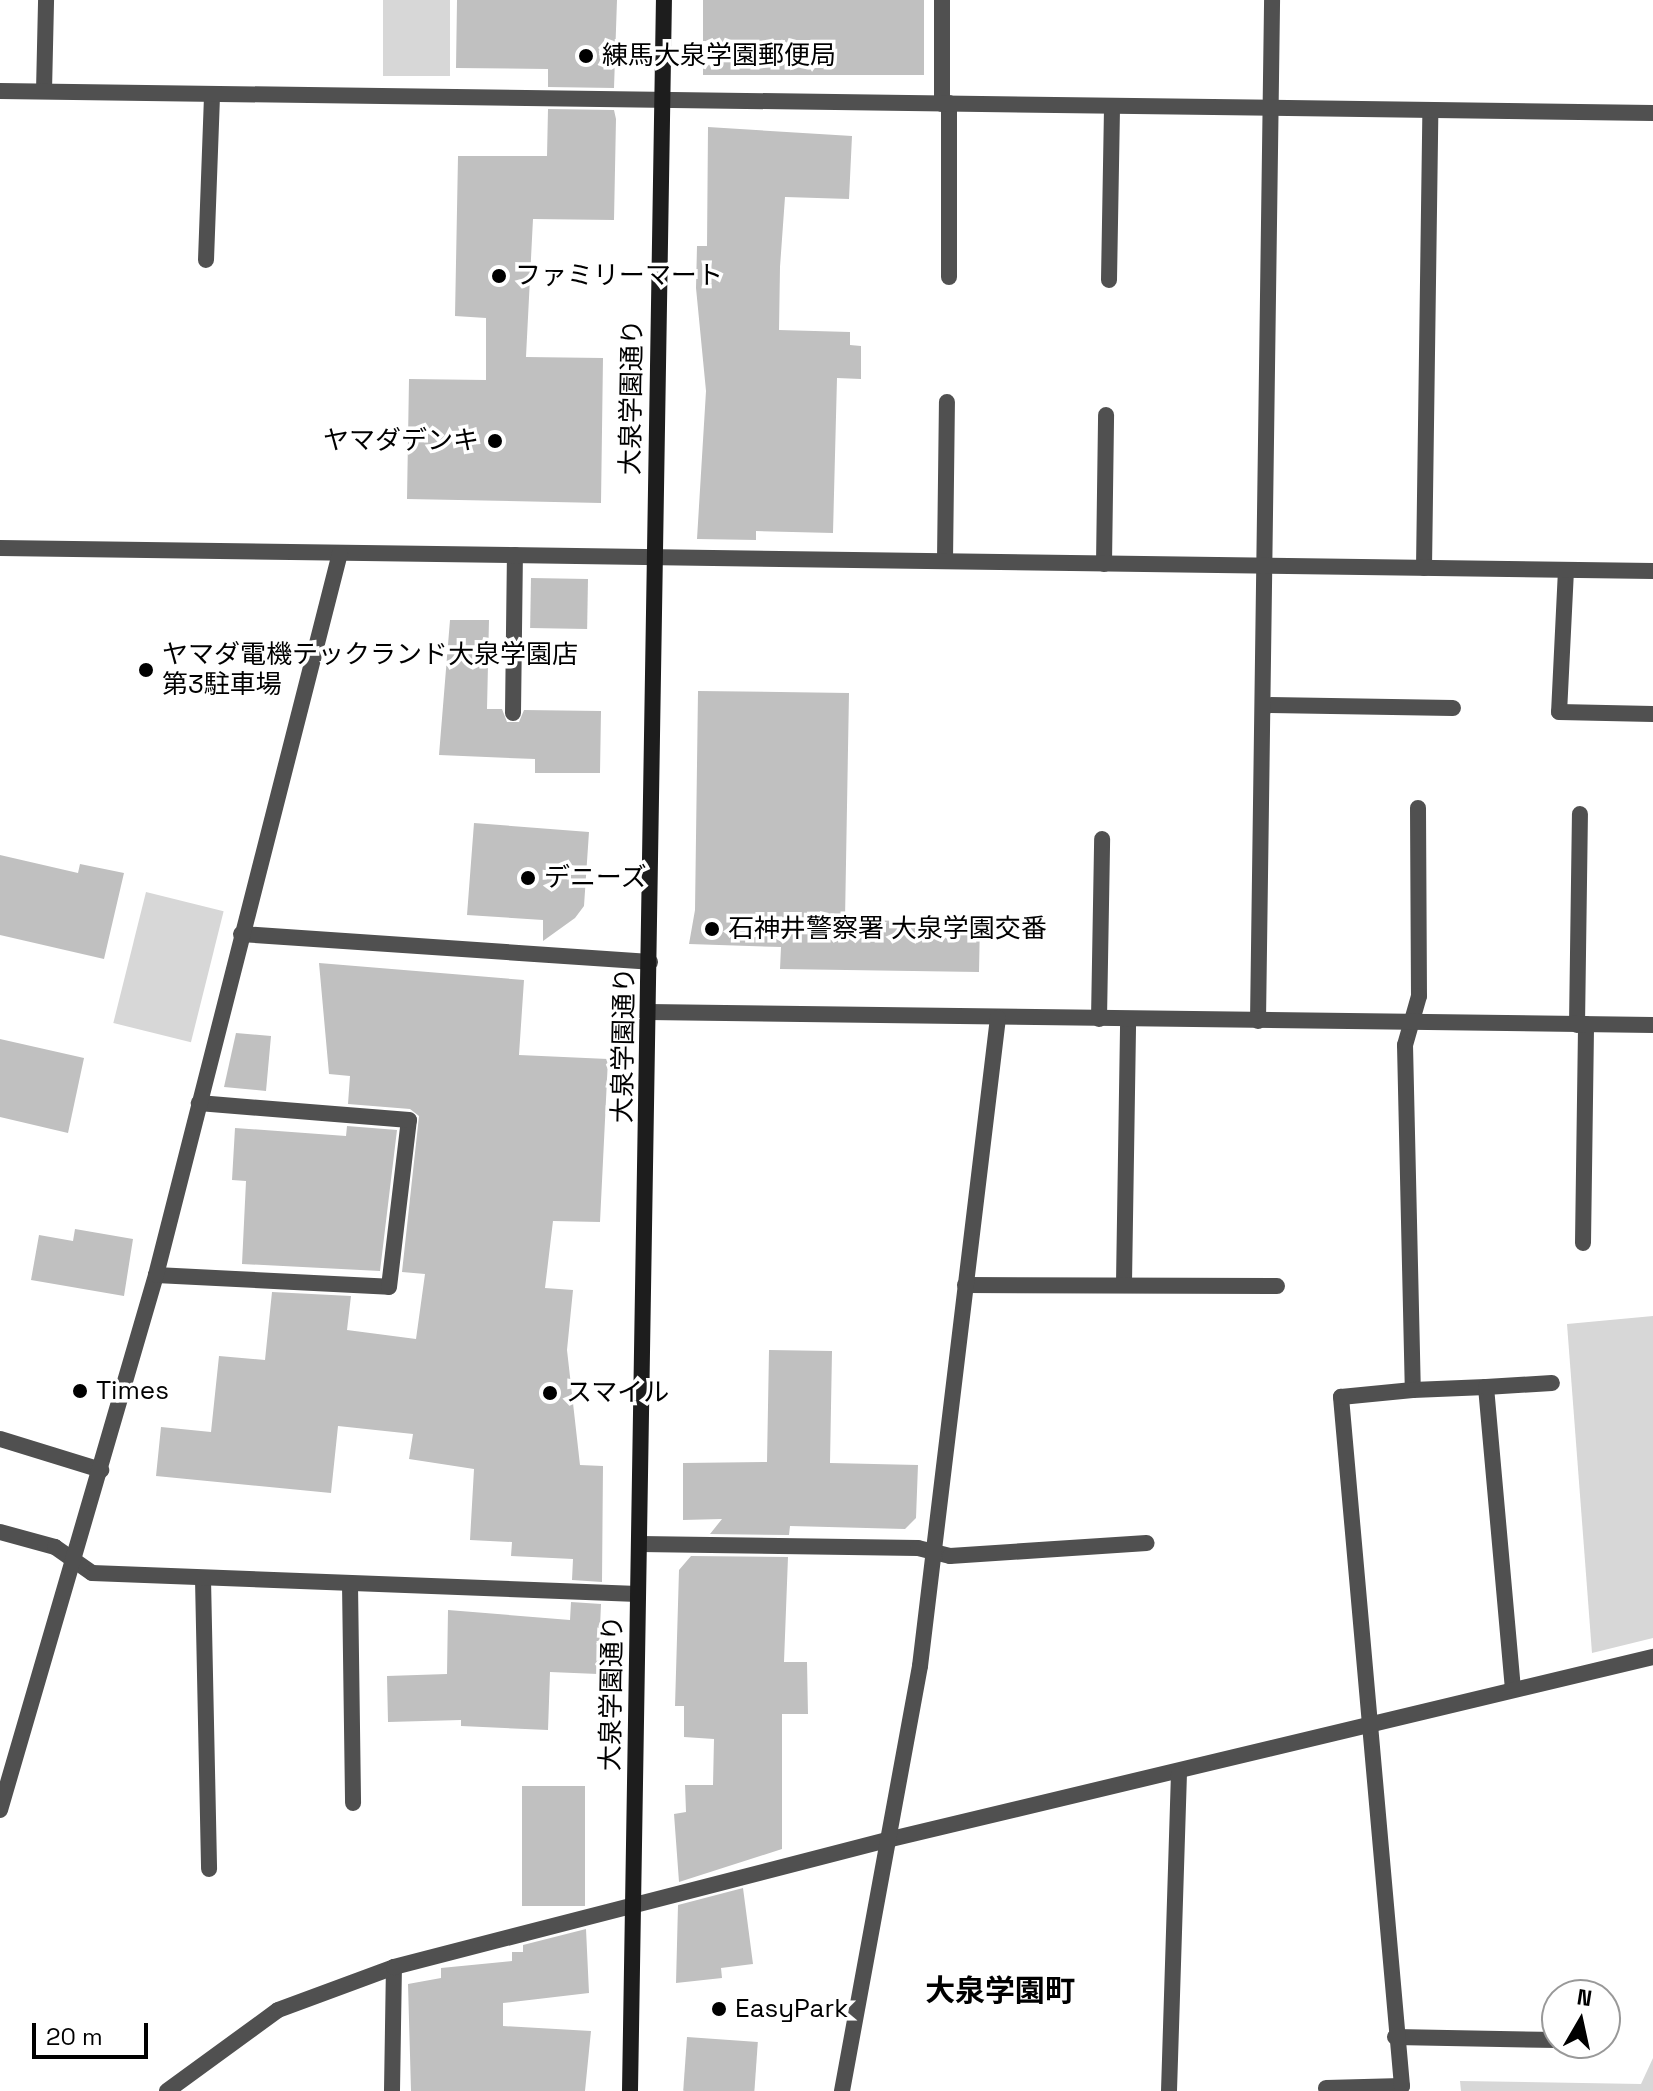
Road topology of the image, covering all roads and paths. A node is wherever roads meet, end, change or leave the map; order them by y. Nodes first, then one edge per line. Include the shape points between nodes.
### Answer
1 (46, 0) edge
2 (664, 0) edge
3 (942, 0) edge
4 (1272, 0) edge
5 (0, 91) edge
6 (44, 91) junction
7 (212, 94) junction
8 (663, 100) junction
9 (945, 104) junction
10 (1112, 106) junction
11 (1271, 108) junction
12 (1430, 111) junction
13 (1653, 113) edge
14 (206, 260) dead end
15 (949, 277) dead end
16 (1109, 280) dead end
17 (947, 402) dead end
18 (1106, 415) dead end
19 (0, 548) edge
20 (340, 553) junction
21 (515, 555) junction
22 (652, 557) junction
23 (945, 561) junction
24 (1104, 564) junction
25 (1265, 566) junction
26 (1424, 568) junction
27 (1566, 570) junction
28 (1653, 571) edge
29 (1263, 705) junction
30 (1453, 708) dead end
31 (513, 713) dead end
32 (1653, 714) edge
33 (1418, 808) dead end
34 (1580, 814) dead end
35 (1102, 839) dead end
36 (241, 934) junction
37 (650, 962) junction
38 (648, 1012) junction
39 (998, 1018) junction
40 (1099, 1019) junction
41 (1128, 1020) junction
42 (1258, 1021) junction
43 (1412, 1022) junction
44 (1581, 1025) junction
45 (1653, 1025) edge
46 (199, 1103) junction
47 (1583, 1243) dead end
48 (156, 1275) junction
49 (1124, 1283) junction
50 (965, 1285) junction
51 (1277, 1286) dead end
52 (1552, 1383) dead end
53 (1486, 1387) junction
54 (1413, 1390) junction
55 (0, 1439) edge
56 (101, 1470) junction
57 (0, 1532) edge
58 (1147, 1543) dead end
59 (640, 1544) junction
60 (934, 1552) junction
61 (76, 1560) junction
62 (203, 1579) junction
63 (350, 1584) junction
64 (638, 1594) junction
65 (1653, 1657) edge
66 (1513, 1689) junction
67 (1372, 1727) junction
68 (1179, 1774) junction
69 (353, 1803) dead end
70 (0, 1810) edge
71 (887, 1840) junction
72 (209, 1869) dead end
73 (633, 1909) junction
74 (394, 1967) junction
75 (1395, 2037) junction
76 (1541, 2040) edge
77 (1326, 2088) dead end
78 (167, 2091) edge
79 (392, 2091) edge
80 (630, 2091) edge
81 (842, 2091) edge
82 (1169, 2091) edge

1 - 6 street
2 - 8 street, 大泉学園通り
3 - 9 street
4 - 11 street
5 - 6 street
6 - 7 street
7 - 8 street
7 - 14 street
8 - 9 street
8 - 22 street, 大泉学園通り
9 - 10 street
9 - 15 street
10 - 11 street
10 - 16 street
11 - 12 street
11 - 25 street
12 - 13 street
12 - 26 street
17 - 23 street
18 - 24 street
19 - 20 street
20 - 21 street
20 - 36 street
21 - 22 street
21 - 31 street
22 - 23 street
22 - 37 street, 大泉学園通り
23 - 24 street
24 - 25 street
25 - 26 street
25 - 29 street
26 - 27 street
27 - 28 street
27 - 32 street via 1559,712
29 - 30 street
29 - 42 street
33 - 43 street via 1419,996
34 - 44 street
35 - 40 street
36 - 37 street
36 - 46 street
37 - 38 street, 大泉学園通り
38 - 39 street
38 - 59 street, 大泉学園通り
39 - 40 street
39 - 50 street
40 - 41 street
41 - 42 street
41 - 49 street
42 - 43 street
43 - 44 street
43 - 54 street via 1405,1045
44 - 45 street
44 - 47 street
46 - 48 street
46 - 48 street via 409,1120 389,1287
48 - 56 street
49 - 50 street
49 - 51 street
50 - 60 street
52 - 53 street
53 - 54 street
53 - 66 street
54 - 67 street via 1341,1397
55 - 56 street
56 - 61 street
57 - 61 street
58 - 60 street via 950,1556
59 - 60 street
59 - 64 street, 大泉学園通り
60 - 71 street
61 - 62 street via 92,1573
61 - 70 street
62 - 63 street
62 - 72 street
63 - 64 street
63 - 69 street
64 - 73 street, 大泉学園通り
65 - 66 street
66 - 67 street
67 - 68 street
67 - 75 street
68 - 71 street
68 - 82 street
71 - 73 street
71 - 81 street
73 - 74 street
73 - 80 street, 大泉学園通り
74 - 78 street via 278,2010
74 - 79 street
75 - 76 street
75 - 77 street via 1402,2086

